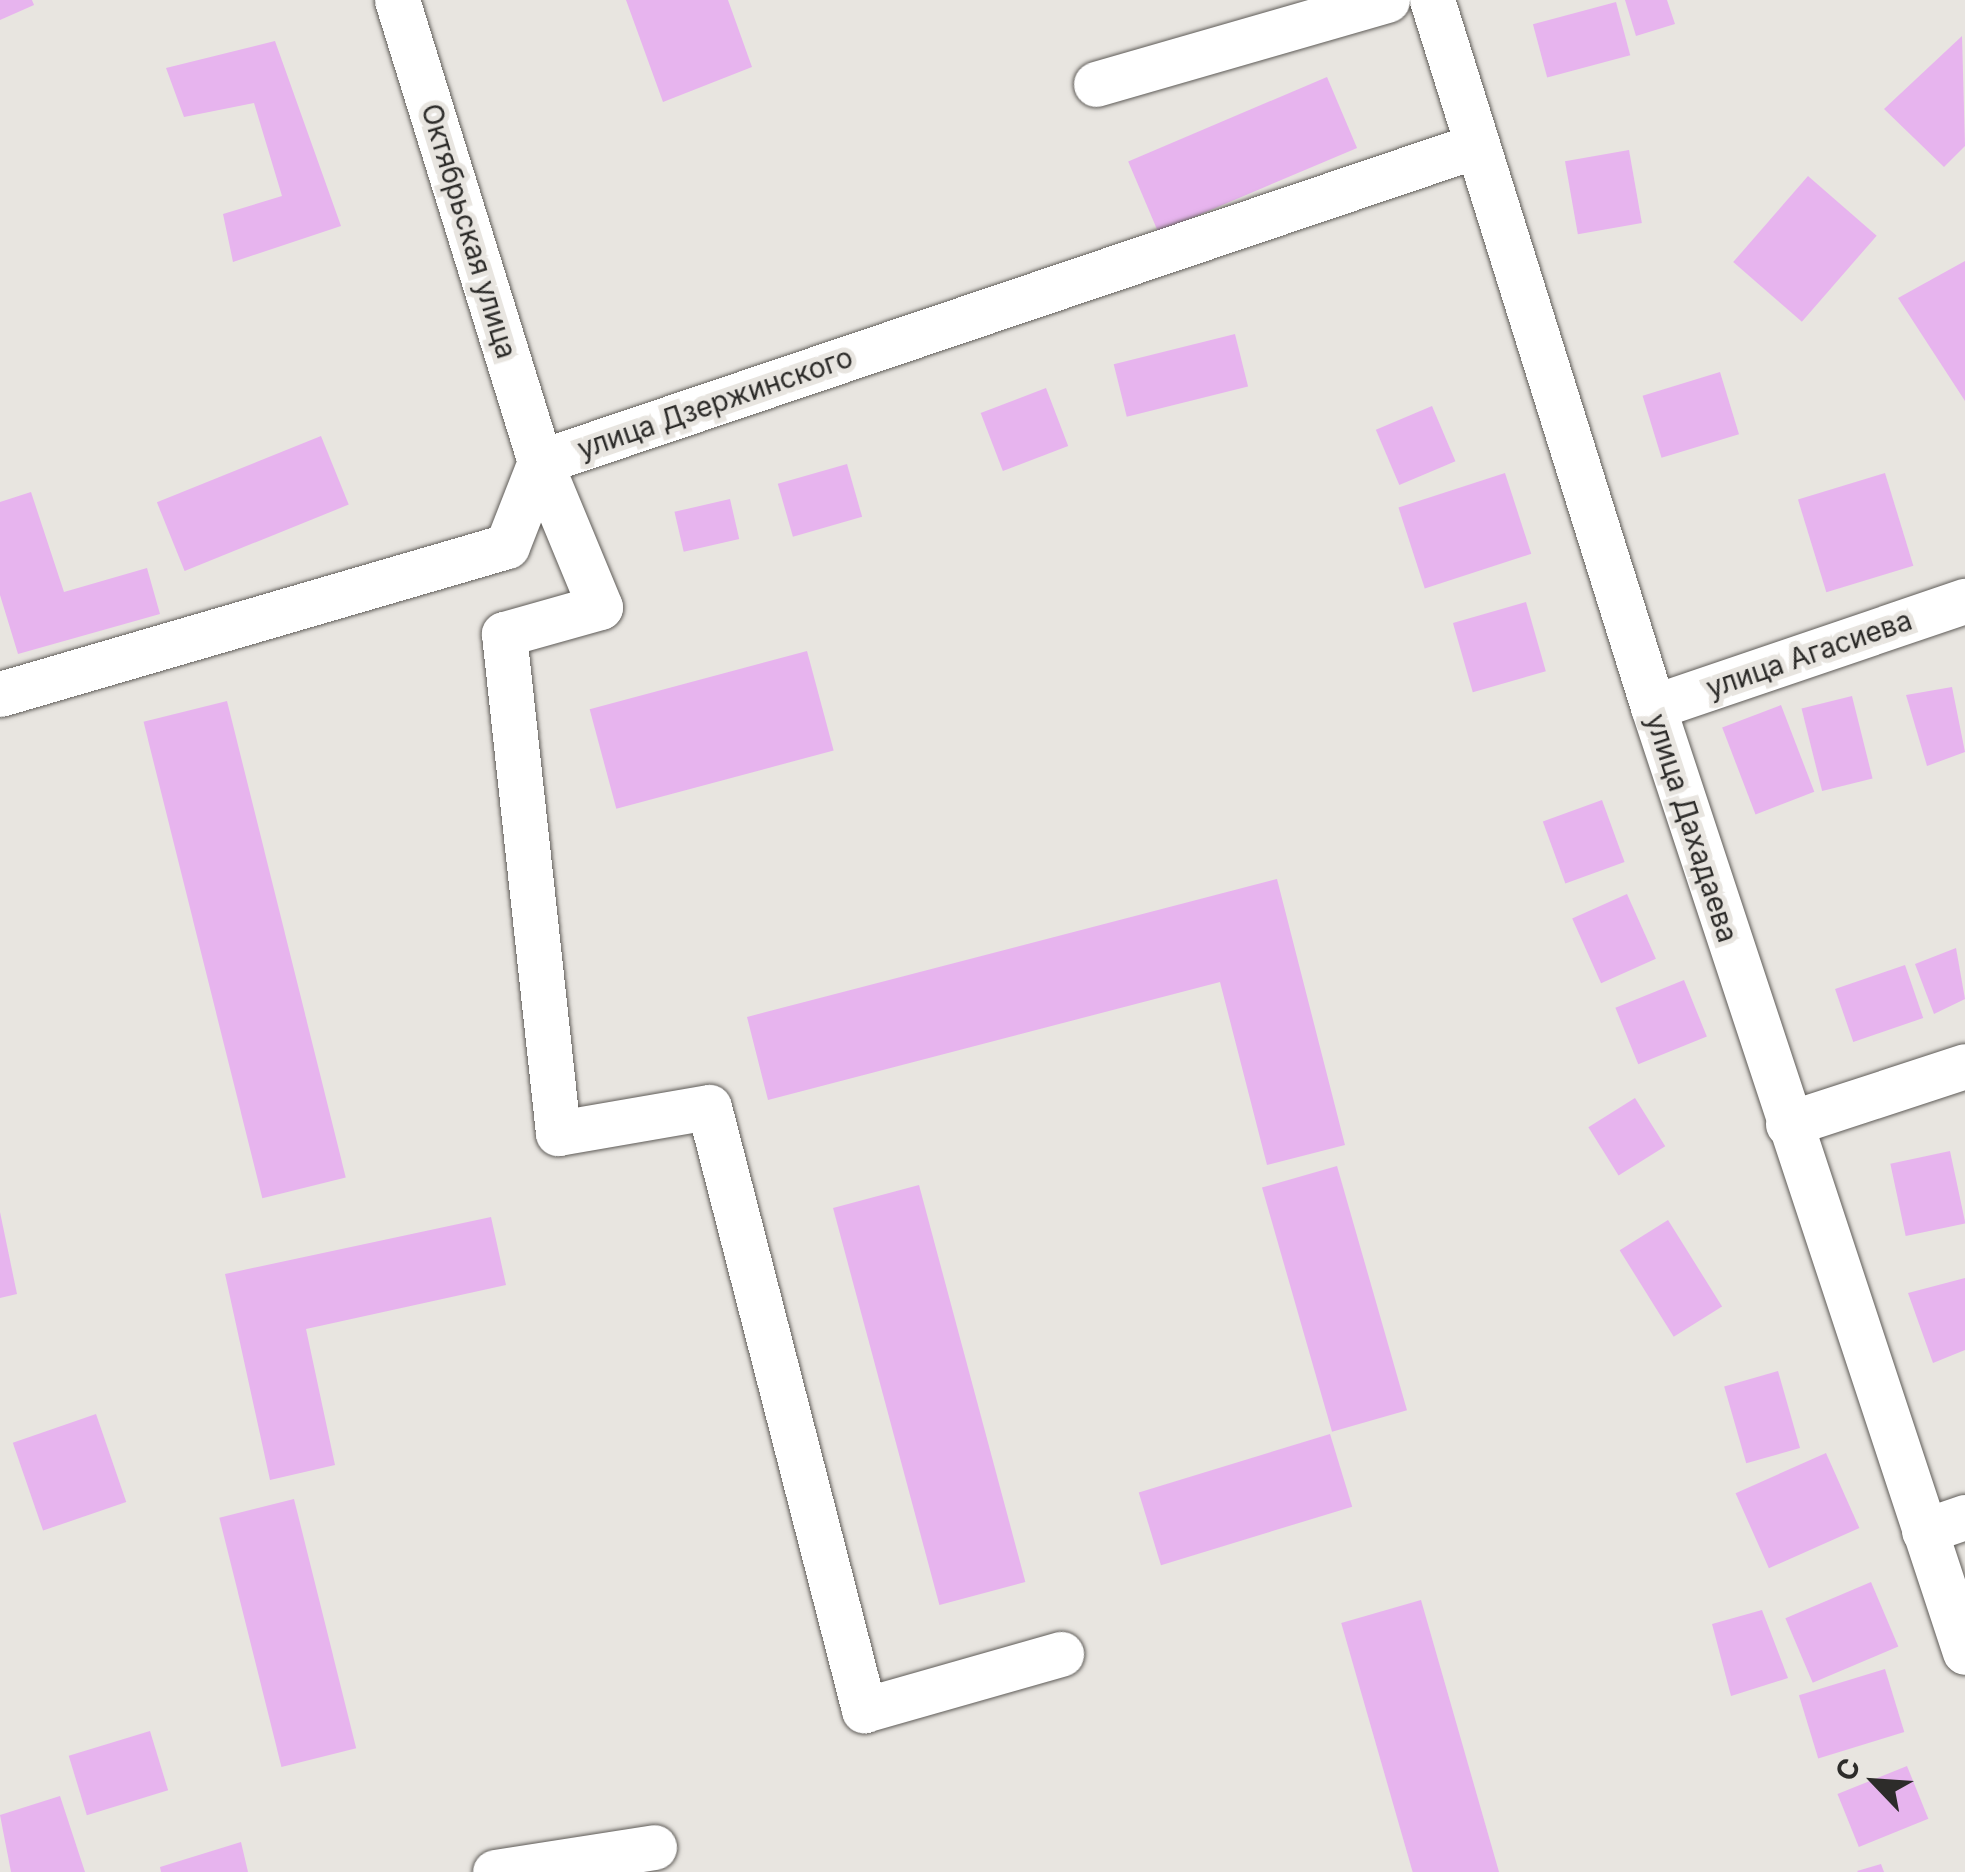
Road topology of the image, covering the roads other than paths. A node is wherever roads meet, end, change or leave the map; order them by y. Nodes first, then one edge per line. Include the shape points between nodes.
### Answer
1 (397, 0) edge
2 (1387, 0) edge
3 (1432, 0) edge
4 (1096, 84) dead end
5 (1475, 146) junction
6 (540, 462) junction
7 (1965, 602) edge
8 (0, 694) edge
9 (1653, 707) junction
10 (1965, 1066) edge
11 (1788, 1124) junction
12 (1944, 1524) edge
13 (1965, 1652) edge
14 (1061, 1654) dead end
15 (654, 1846) dead end
16 (495, 1872) edge

1 - 6 street, Октябрьская улица
2 - 4 street
3 - 5 street, улица Дахадаева
5 - 6 street, улица Дзержинского
5 - 9 street, улица Дахадаева
6 - 8 street, улица Дзержинского via 507,546
6 - 14 street, Октябрьская улица via 600,607 504,634 558,1132 709,1107 864,1710
7 - 9 street, улица Агасиева
9 - 11 street, улица Дахадаева
10 - 11 street
11 - 12 street, улица Дахадаева
12 - 13 street, улица Дахадаева
15 - 16 street

